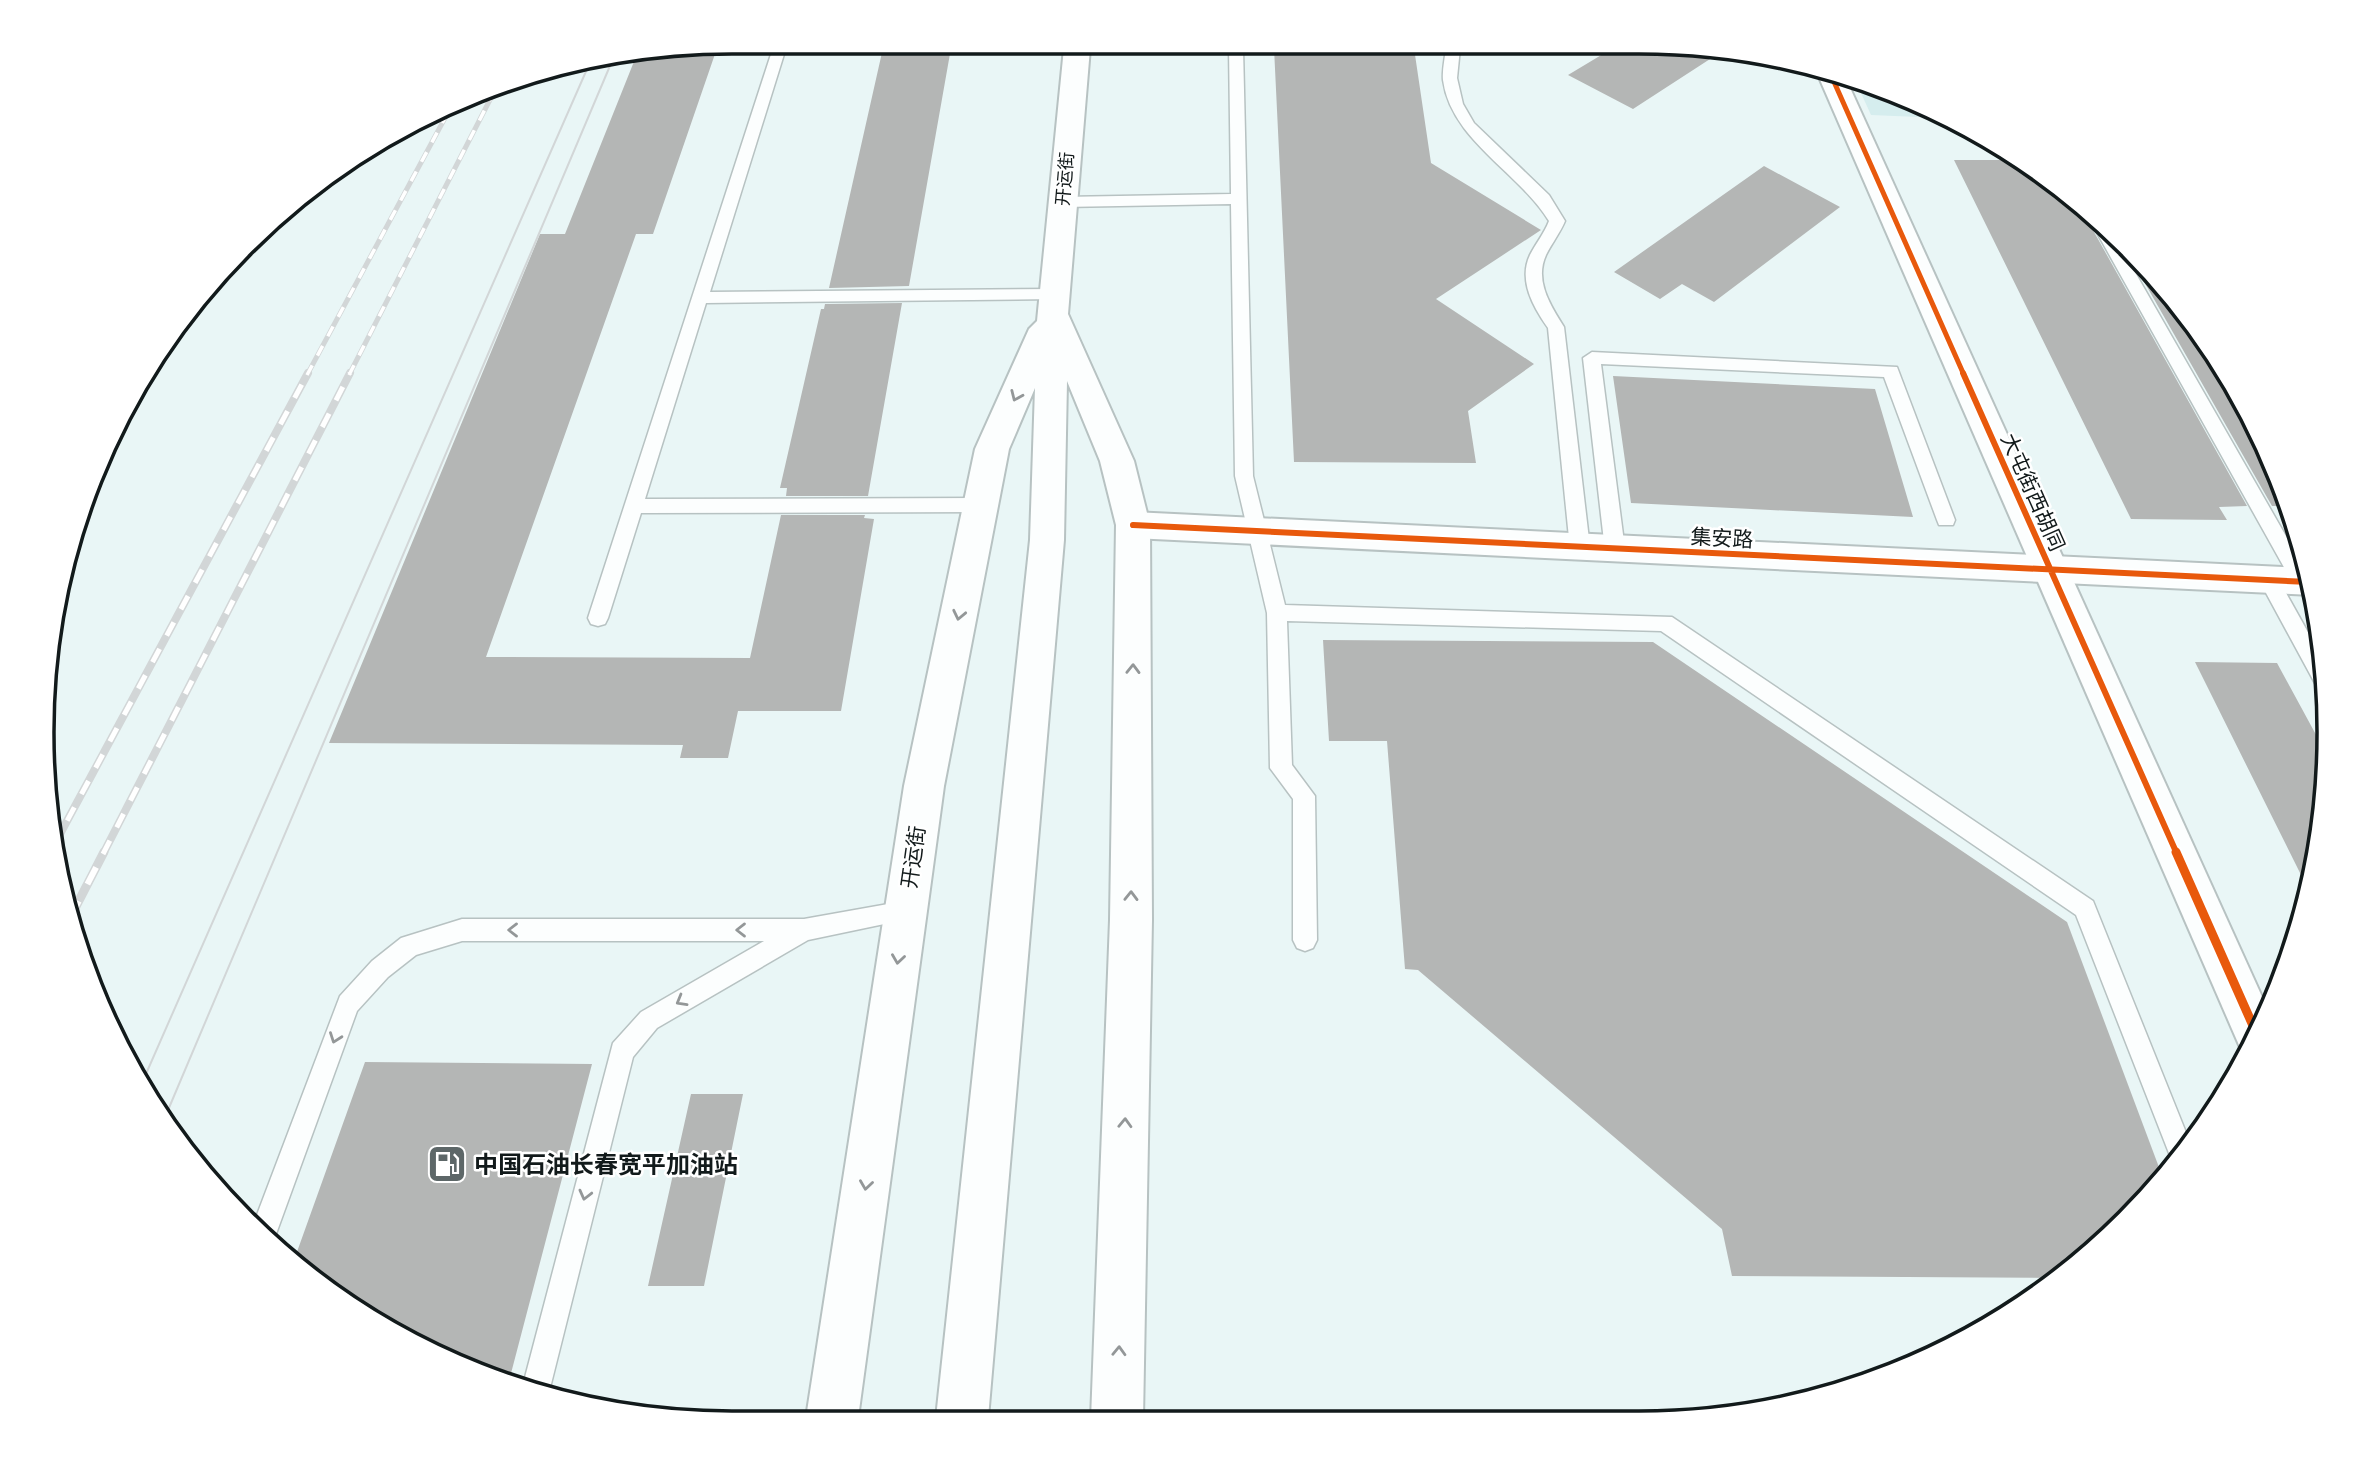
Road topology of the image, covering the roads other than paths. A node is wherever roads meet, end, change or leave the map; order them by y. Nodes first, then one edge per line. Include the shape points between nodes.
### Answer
1 (777, 54) edge
2 (1076, 54) edge
3 (1236, 54) edge
4 (1451, 54) edge
5 (1833, 83) edge
6 (1239, 199) junction
7 (1063, 202) junction
8 (2113, 249) edge
9 (700, 298) junction
10 (1054, 302) junction
11 (981, 505) junction
12 (633, 506) junction
13 (1946, 520) dead end
14 (1133, 525) junction
15 (1260, 533) junction
16 (1580, 548) junction
17 (1615, 550) junction
18 (2049, 571) junction
19 (2293, 581) edge
20 (1277, 613) junction
21 (598, 618) dead end
22 (2309, 634) edge
23 (905, 911) junction
24 (804, 930) junction
25 (1305, 940) dead end
26 (2251, 1022) edge
27 (2178, 1144) edge
28 (267, 1225) edge
29 (538, 1382) edge
30 (833, 1411) edge
31 (963, 1411) edge
32 (1117, 1411) edge

1 - 9 lane
2 - 7 main road, 开运街
3 - 6 lane
4 - 16 lane via 1448,67 1454,103 1479,139 1550,205 1558,221 1536,260 1534,282 1541,309 1556,327
5 - 18 main road, 大屯街西胡同
6 - 7 lane
6 - 15 lane via 1244,476
7 - 10 main road, 开运街
8 - 19 lane
9 - 10 lane
9 - 12 lane
10 -> 11 main road, 开运街 via 992,449
10 - 14 main road, 开运街 via 1117,461
10 - 31 main road, 开运街 via 1047,540
11 - 12 lane
11 -> 23 main road, 开运街 via 924,786
12 - 21 lane
13 - 17 lane via 1891,371 1592,358
14 - 15 main road, 集安路
32 -> 14 main road, 开运街 via 1131,920
15 - 16 main road, 集安路
15 - 20 lane
16 - 17 main road, 集安路
17 - 18 main road, 集安路
18 - 19 main road, 集安路
18 - 26 main road, 大屯街西胡同
19 - 22 lane
20 - 25 lane via 1281,768 1304,796
20 - 27 lane via 1665,623 2085,908
23 - 24 lane
23 -> 30 main road, 开运街
24 -> 28 lane via 462,930 409,946 348,1004
24 -> 29 lane via 649,1020 622,1051

